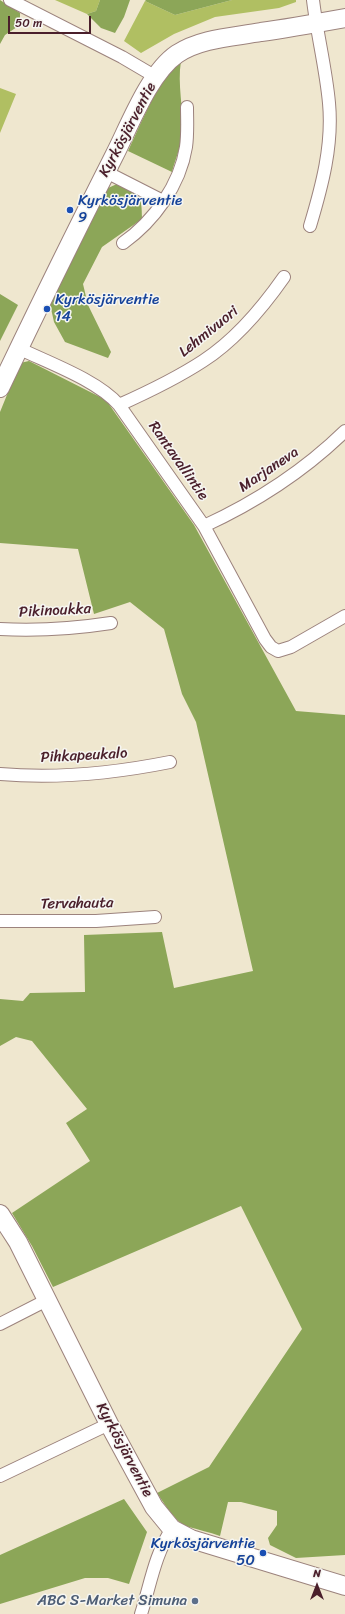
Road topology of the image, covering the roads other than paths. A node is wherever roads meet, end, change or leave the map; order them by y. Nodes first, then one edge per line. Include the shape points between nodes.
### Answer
1 (10, 0) edge
2 (313, 0) edge
3 (345, 18) edge
4 (316, 24) junction
5 (156, 77) junction
6 (187, 107) dead end
7 (106, 172) junction
8 (163, 201) junction
9 (310, 226) dead end
10 (123, 243) dead end
11 (284, 277) dead end
12 (18, 348) junction
13 (0, 388) edge
14 (119, 405) junction
15 (345, 431) edge
16 (204, 526) junction
17 (345, 616) edge
18 (111, 623) dead end
19 (0, 629) edge
20 (170, 762) dead end
21 (0, 774) edge
22 (155, 917) dead end
23 (0, 921) edge
24 (0, 1214) edge
25 (47, 1300) junction
26 (0, 1324) edge
27 (109, 1424) junction
28 (0, 1476) edge
29 (172, 1529) junction
30 (342, 1583) edge
31 (141, 1614) edge

1 - 5 street
2 - 4 street
3 - 4 street, Kyrkösjärventie
4 - 5 street, Kyrkösjärventie via 222,38 193,45 176,55
4 - 9 street via 329,103 328,150 322,187
5 - 7 street, Kyrkösjärventie
6 - 8 street via 185,149 180,168
7 - 8 street
7 - 12 street, Kyrkösjärventie
8 - 10 street via 138,233
11 - 14 street, Lehmivuori via 264,305 235,335 205,360
12 - 13 street, Kyrkösjärventie
12 - 14 street, Rantavallintie via 98,387
14 - 16 street, Rantavallintie
15 - 16 street, Marjaneva via 331,446 290,478 248,504
16 - 17 street, Rantavallintie via 265,639 278,651 291,647
18 - 19 street, Pikinoukka via 65,630
20 - 21 street, Pihkapeukalo via 134,770 97,773
22 - 23 street, Tervahauta via 96,921
24 - 25 street, Kyrkösjärventie via 18,1242
25 - 26 street
25 - 27 street, Kyrkösjärventie
27 - 28 street
27 - 29 street, Kyrkösjärventie via 154,1507
29 - 30 street, Kyrkösjärventie via 191,1540
29 - 31 street via 160,1549

